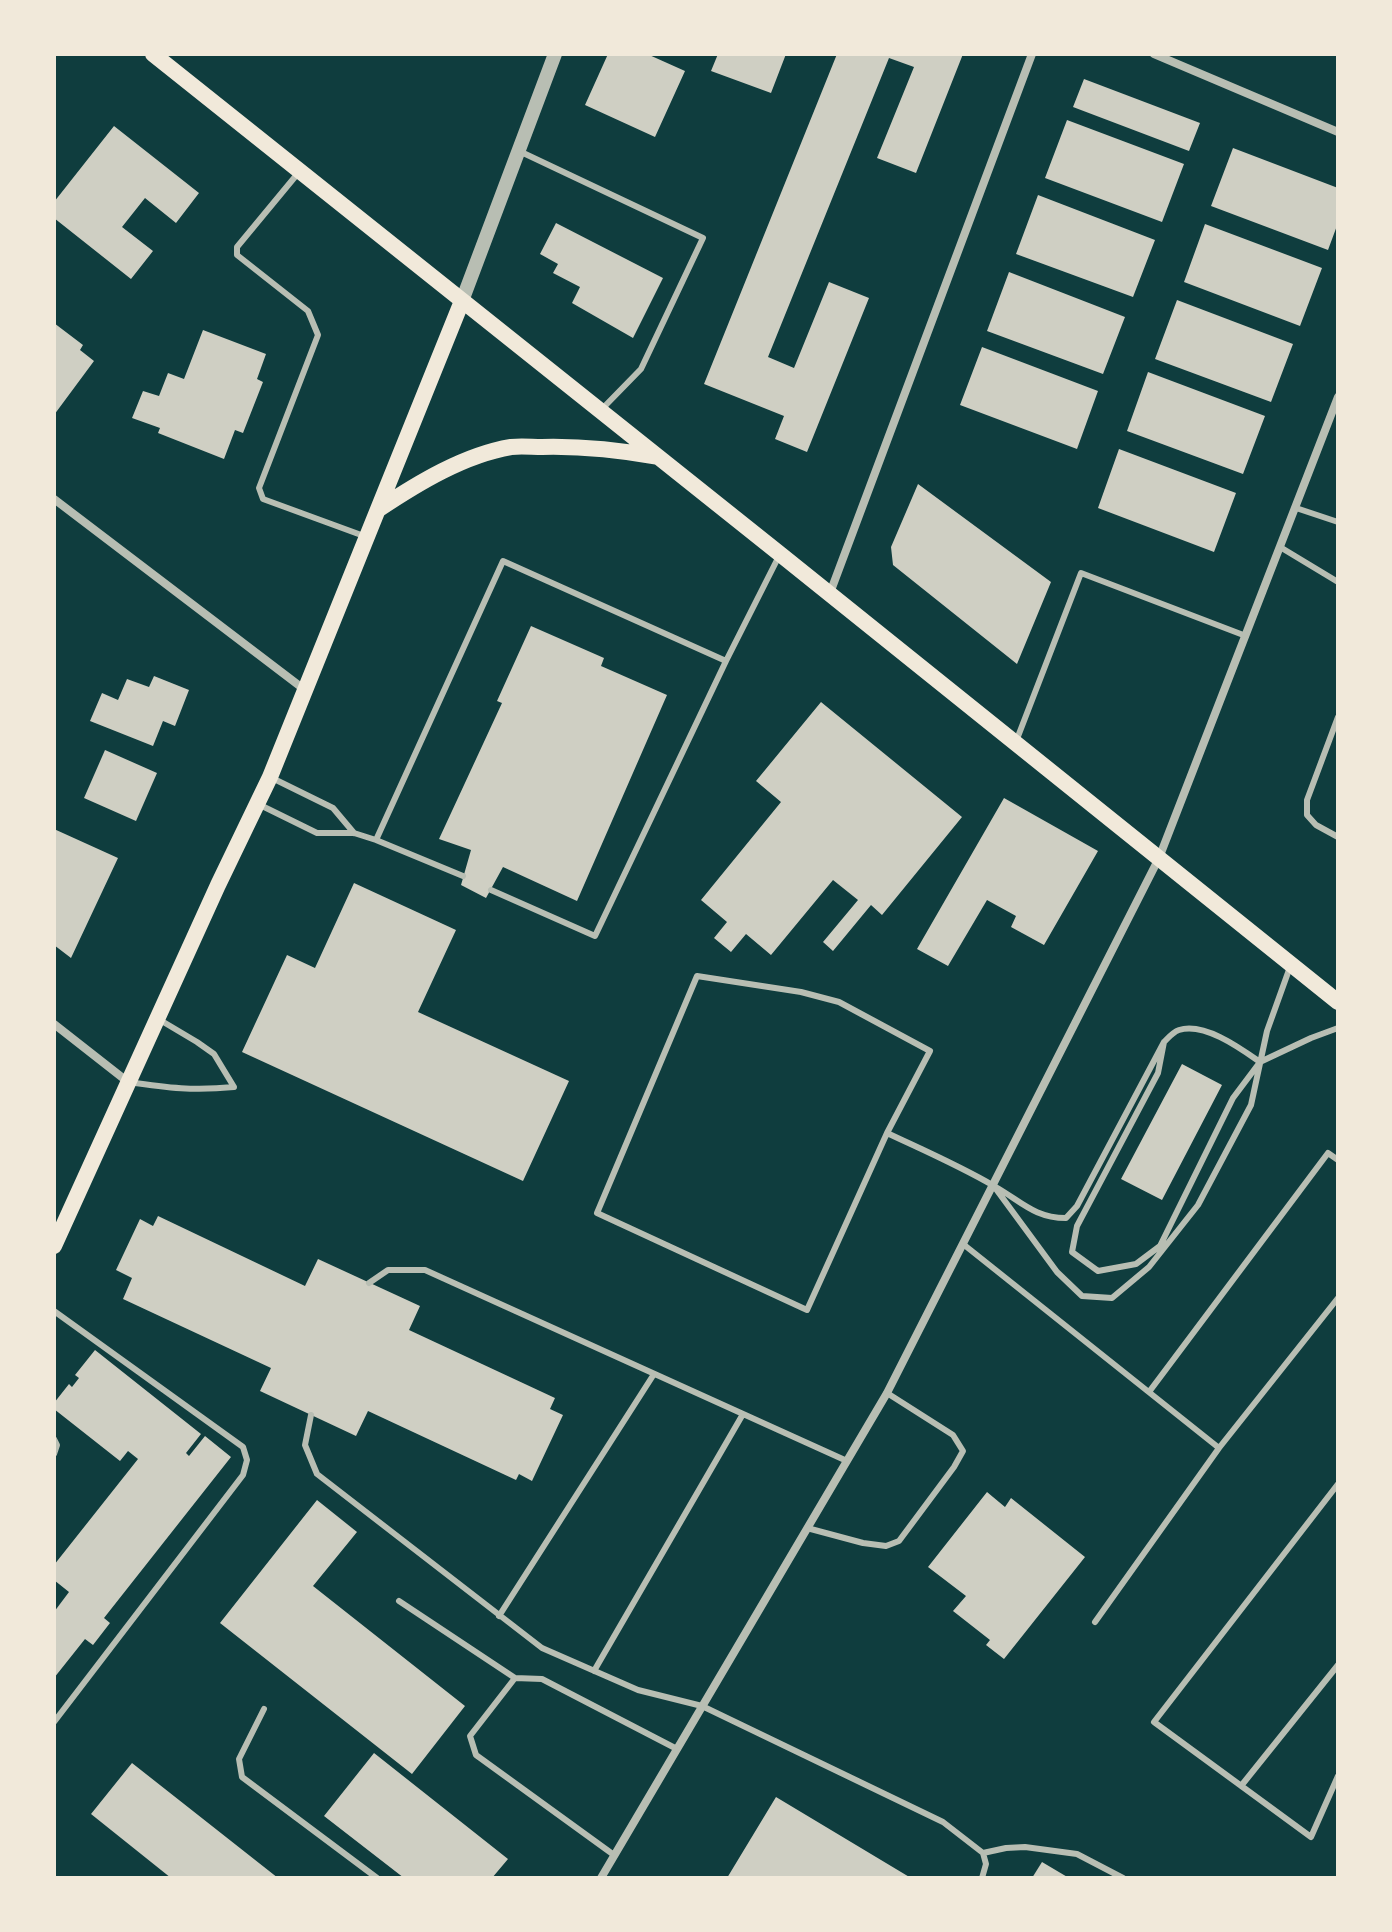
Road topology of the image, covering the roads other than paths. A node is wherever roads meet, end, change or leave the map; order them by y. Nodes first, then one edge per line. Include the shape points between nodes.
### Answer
1 (153, 54) edge
2 (555, 54) edge
3 (1032, 54) edge
4 (1154, 54) edge
5 (1338, 132) edge
6 (519, 151) junction
7 (300, 171) junction
8 (462, 301) junction
9 (1338, 397) edge
10 (600, 411) junction
11 (659, 458) junction
12 (54, 499) edge
13 (1296, 508) junction
14 (379, 509) junction
15 (1338, 522) edge
16 (367, 538) junction
17 (1280, 547) junction
18 (780, 554) junction
19 (1338, 582) edge
20 (829, 593) junction
21 (1246, 636) junction
22 (726, 661) junction
23 (305, 691) junction
24 (1338, 717) edge
25 (1015, 743) junction
26 (270, 777) junction
27 (258, 804) junction
28 (354, 833) junction
29 (1338, 837) edge
30 (376, 840) junction
31 (1159, 858) junction
32 (463, 876) dead end
33 (491, 890) dead end
34 (1291, 964) junction
35 (1338, 1002) edge
36 (157, 1019) junction
37 (54, 1024) edge
38 (1338, 1028) edge
39 (1164, 1042) junction
40 (1260, 1062) junction
41 (129, 1082) junction
42 (887, 1133) junction
43 (1338, 1160) edge
44 (993, 1185) junction
45 (963, 1244) junction
46 (54, 1246) edge
47 (369, 1283) dead end
48 (1338, 1298) edge
49 (54, 1311) edge
50 (654, 1374) junction
51 (1149, 1392) junction
52 (887, 1393) junction
53 (743, 1414) junction
54 (311, 1415) dead end
55 (54, 1439) edge
56 (1219, 1448) junction
57 (54, 1454) edge
58 (847, 1461) junction
59 (1338, 1484) edge
60 (807, 1528) junction
61 (399, 1601) dead end
62 (499, 1616) junction
63 (1095, 1622) dead end
64 (1338, 1665) edge
65 (594, 1671) junction
66 (515, 1678) junction
67 (702, 1706) junction
68 (264, 1709) dead end
69 (54, 1722) edge
70 (677, 1749) junction
71 (1338, 1776) edge
72 (1241, 1786) junction
73 (983, 1853) junction
74 (614, 1855) junction
75 (377, 1878) edge
76 (601, 1878) edge
77 (982, 1878) edge
78 (1123, 1878) edge

1 - 7 main road
2 - 6 street
3 - 20 street
4 - 5 street
6 - 8 street
6 - 10 lane via 703,238 641,369
7 - 8 main road
7 - 16 lane via 237,247 237,255 308,311 318,335 259,488 263,499
8 - 10 main road
8 - 14 main road
9 - 13 street
10 - 11 main road
11 - 14 main road via 576,446 512,447 464,461
11 - 18 main road
12 - 23 street
13 - 15 lane
13 - 17 street
14 - 16 main road
16 - 23 main road
17 - 19 lane
17 - 21 street
18 - 20 main road
18 - 22 lane
20 - 25 main road
21 - 25 lane via 1081,573
21 - 31 street
22 - 30 lane via 503,561
22 - 33 lane via 595,936
23 - 26 main road
24 - 29 lane via 1307,800 1307,815
25 - 31 main road
26 - 27 main road
26 - 28 lane via 333,808
27 - 28 lane via 317,833
27 - 36 main road
28 - 30 lane
30 - 32 lane
31 - 34 main road
31 - 44 street
34 - 35 main road
34 - 40 lane
36 - 41 main road
36 - 41 lane via 214,1054 234,1087 174,1089
37 - 41 street
38 - 40 lane
39 - 40 lane via 1176,1031 1194,1027 1234,1043
39 - 40 lane via 1158,1073 1077,1226 1072,1252 1098,1271 1136,1264 1160,1246 1233,1098
39 - 44 lane via 1066,1218 1033,1211
40 - 44 lane via 1251,1105 1198,1205 1149,1267 1112,1298 1082,1296 1057,1272
41 - 46 main road
42 - 42 lane via 807,1310 597,1213 697,976 839,1002 930,1051
42 - 44 lane
43 - 51 lane via 1328,1153
44 - 45 street
45 - 51 lane
45 - 52 street
47 - 50 lane via 388,1270 425,1270
48 - 56 lane
49 - 69 lane via 243,1447 247,1460 243,1475
50 - 53 lane
50 - 62 lane
51 - 56 lane
52 - 58 street
52 - 60 lane via 953,1435 963,1451 954,1467 899,1541 886,1546 863,1543
53 - 58 lane
53 - 65 lane
54 - 62 lane via 305,1445 317,1474
55 - 57 lane
56 - 63 lane
58 - 60 street
59 - 72 lane via 1154,1722
60 - 67 street
61 - 66 lane
62 - 65 lane via 542,1648
64 - 72 lane
65 - 67 lane via 638,1690
66 - 70 lane via 542,1679
66 - 74 lane via 470,1736 476,1755
67 - 70 street
67 - 73 lane via 943,1822
68 - 75 lane via 239,1759 242,1777
70 - 74 street
71 - 72 lane via 1311,1837
73 - 77 lane
73 - 78 lane via 1025,1847 1077,1854
74 - 76 street

